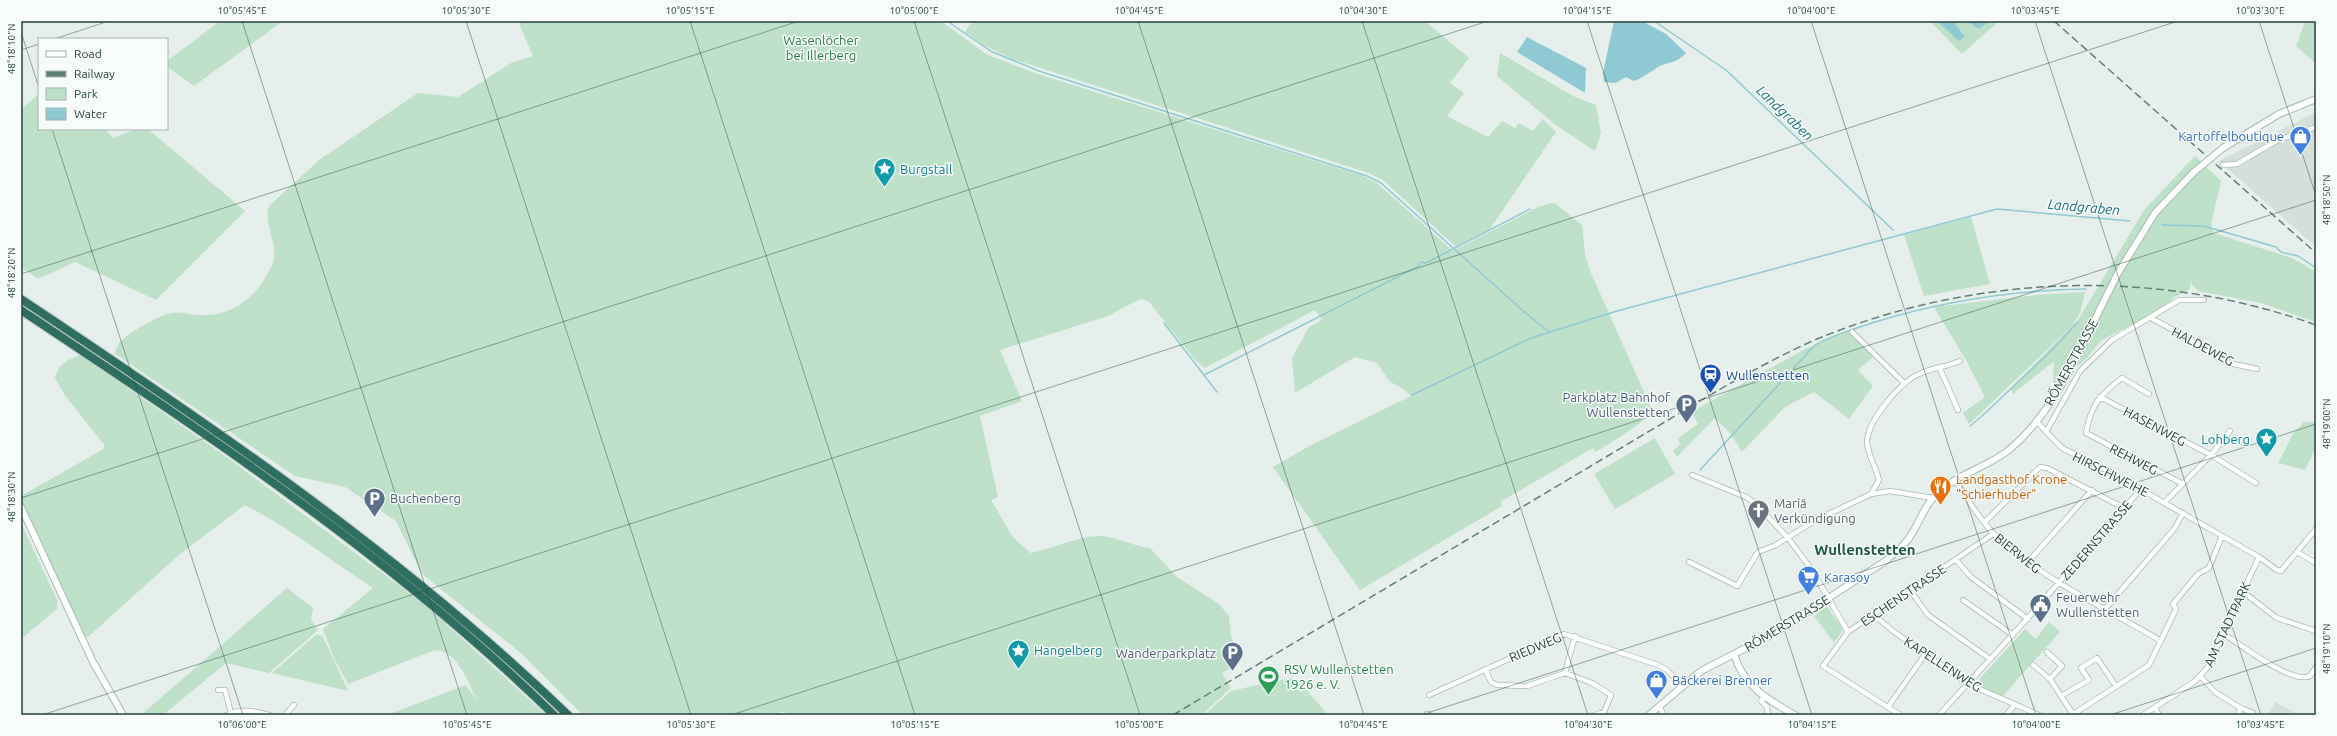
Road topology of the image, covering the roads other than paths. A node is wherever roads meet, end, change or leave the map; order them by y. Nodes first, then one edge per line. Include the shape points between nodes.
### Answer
1 (2316, 99) edge
2 (2316, 127) edge
3 (2223, 165) dead end
4 (21, 299) edge
5 (2204, 300) dead end
6 (21, 310) edge
7 (2151, 318) junction
8 (1852, 332) dead end
9 (1960, 361) dead end
10 (1940, 369) junction
11 (2257, 370) dead end
12 (1905, 384) junction
13 (2149, 394) dead end
14 (2100, 397) junction
15 (1958, 410) dead end
16 (2036, 421) junction
17 (2230, 431) dead end
18 (2046, 432) junction
19 (2211, 455) junction
20 (1692, 475) dead end
21 (1955, 481) junction
22 (2256, 483) dead end
23 (2183, 484) junction
24 (2141, 489) junction
25 (2092, 490) junction
26 (1871, 494) junction
27 (1933, 498) junction
28 (2165, 502) junction
29 (21, 507) edge
30 (2124, 508) junction
31 (2183, 513) junction
32 (1985, 522) junction
33 (2316, 529) edge
34 (1993, 534) junction
35 (2222, 536) junction
36 (1788, 538) junction
37 (2297, 552) junction
38 (2259, 557) junction
39 (1956, 560) junction
40 (1689, 562) dead end
41 (2028, 562) junction
42 (2316, 563) edge
43 (2058, 583) junction
44 (1910, 590) junction
45 (2243, 592) junction
46 (1828, 598) junction
47 (1963, 600) dead end
48 (2105, 609) junction
49 (1874, 615) junction
50 (2028, 619) junction
51 (2316, 631) edge
52 (1848, 632) junction
53 (2224, 634) junction
54 (2013, 635) junction
55 (1575, 636) junction
56 (2161, 641) junction
57 (2047, 652) dead end
58 (1926, 653) junction
59 (1734, 654) junction
60 (1990, 659) junction
61 (2033, 665) dead end
62 (2316, 667) edge
63 (1485, 669) junction
64 (1565, 673) junction
65 (2201, 677) junction
66 (2050, 680) junction
67 (1968, 684) junction
68 (1683, 686) junction
69 (2116, 686) junction
70 (218, 690) dead end
71 (1429, 695) dead end
72 (1765, 696) junction
73 (2061, 696) junction
74 (294, 705) dead end
75 (2015, 705) junction
76 (1660, 706) junction
77 (1888, 707) junction
78 (2240, 707) junction
79 (2154, 708) junction
80 (253, 713) edge
81 (2253, 713) dead end
82 (229, 714) edge
83 (567, 714) edge
84 (123, 715) edge
85 (268, 715) edge
86 (285, 715) edge
87 (554, 715) edge
88 (1595, 715) edge
89 (1649, 715) edge
90 (1663, 715) edge
91 (1768, 715) edge
92 (1795, 715) edge
93 (1900, 715) edge
94 (1939, 715) edge
95 (2006, 715) edge
96 (2039, 715) edge
97 (2073, 715) edge
98 (2143, 715) edge
99 (2159, 715) edge
100 (2238, 715) edge

1 - 16 main road, RÖMERSTRASSE, bridge via 2279,114 2223,148 2194,172 2155,214 2118,273 2058,390
2 - 3 street via 2276,142 2237,164
4 - 83 highway via 186,409 337,518 462,619
5 - 7 street via 2179,300
6 - 87 highway via 183,418 338,531 440,612
7 - 11 street, HALDEWEG via 2229,363
7 - 18 street via 2112,340 2080,371
8 - 12 street
9 - 10 street
10 - 12 street via 1919,373
10 - 15 street
12 - 26 street via 1880,412 1869,432 1869,454 1879,480
13 - 14 street via 2122,378
14 - 19 street, HASENWEG
14 - 23 street, REHWEG via 2089,414 2086,433
16 - 18 street, HIRSCHWEIHE
16 - 21 main road, RÖMERSTRASSE via 2009,450
17 - 19 street
18 - 24 street, HIRSCHWEIHE via 2062,448
19 - 22 street, HASENWEG
19 - 23 street
20 - 36 street via 1746,497
21 - 27 main road, RÖMERSTRASSE
21 - 32 street, BIERWEG
23 - 28 street
24 - 28 street, HIRSCHWEIHE
24 - 30 street, ZEDERNSTRASSE
25 - 30 street
25 - 32 street via 2040,467
25 - 41 street
26 - 27 street via 1890,491
26 - 36 street via 1814,521
27 - 46 main road, RÖMERSTRASSE via 1899,550
28 - 31 street, HIRSCHWEIHE
29 - 84 main road via 93,662
30 - 43 street, ZEDERNSTRASSE
31 - 35 street, HIRSCHWEIHE
31 - 48 street via 2175,528
32 - 34 street, BIERWEG
33 - 37 street
34 - 39 street, ESCHENSTRASSE
34 - 41 street, BIERWEG
35 - 38 street, HIRSCHWEIHE
35 - 56 street via 2209,568 2198,574 2173,604 2176,609
36 - 40 street via 1758,552 1737,586
36 - 46 street via 1812,570
37 - 38 street via 2280,571
37 - 42 street
38 - 45 street, AM STADTPARK
39 - 44 street, ESCHENSTRASSE
39 - 50 street via 1971,577
41 - 43 street, BIERWEG
43 - 48 street, BIERWEG
43 - 50 street, ZEDERNSTRASSE
44 - 49 street, ESCHENSTRASSE
44 - 60 street via 1928,615
45 - 51 street via 2277,618
45 - 53 street, AM STADTPARK
46 - 52 street
46 - 59 main road, RÖMERSTRASSE via 1768,637
47 - 54 street
48 - 56 street, BIERWEG
49 - 52 street, ESCHENSTRASSE
49 - 58 street, KAPELLENWEG
50 - 54 street, ZEDERNSTRASSE
52 - 77 street, ESCHENSTRASSE via 1823,666
53 - 62 street via 2267,663 2301,677 2310,676
53 - 65 street, AM STADTPARK
54 - 60 street, ZEDERNSTRASSE
55 - 63 street, RIEDWEG via 1555,636
55 - 64 street
55 - 68 street, RIEDWEG via 1658,665
56 - 69 street via 2149,664
57 - 66 street via 2062,666
58 - 67 street, KAPELLENWEG
58 - 77 street
59 - 68 main road, RÖMERSTRASSE via 1701,671
59 - 72 main road via 1743,677
60 - 67 street, ZEDERNSTRASSE
61 - 66 street
63 - 64 street via 1491,682 1527,686
63 - 71 street, RIEDWEG
64 - 88 street via 1592,683 1611,695 1604,712
65 - 78 street via 2212,689
65 - 79 street, AM STADTPARK
66 - 73 street
67 - 75 street, KAPELLENWEG
67 - 94 street, ZEDERNSTRASSE
68 - 76 main road, RÖMERSTRASSE
69 - 73 street via 2097,658 2081,668 2089,680
69 - 97 street
70 - 82 street via 225,690
72 - 91 street via 1761,702 1767,707
72 - 92 main road
73 - 97 street
74 - 86 street
75 - 95 street
75 - 96 street, KAPELLENWEG
76 - 89 main road, RÖMERSTRASSE
76 - 90 street
77 - 93 street
78 - 81 street
78 - 100 street
79 - 98 street, AM STADTPARK
79 - 99 street
80 - 82 street
80 - 85 street

